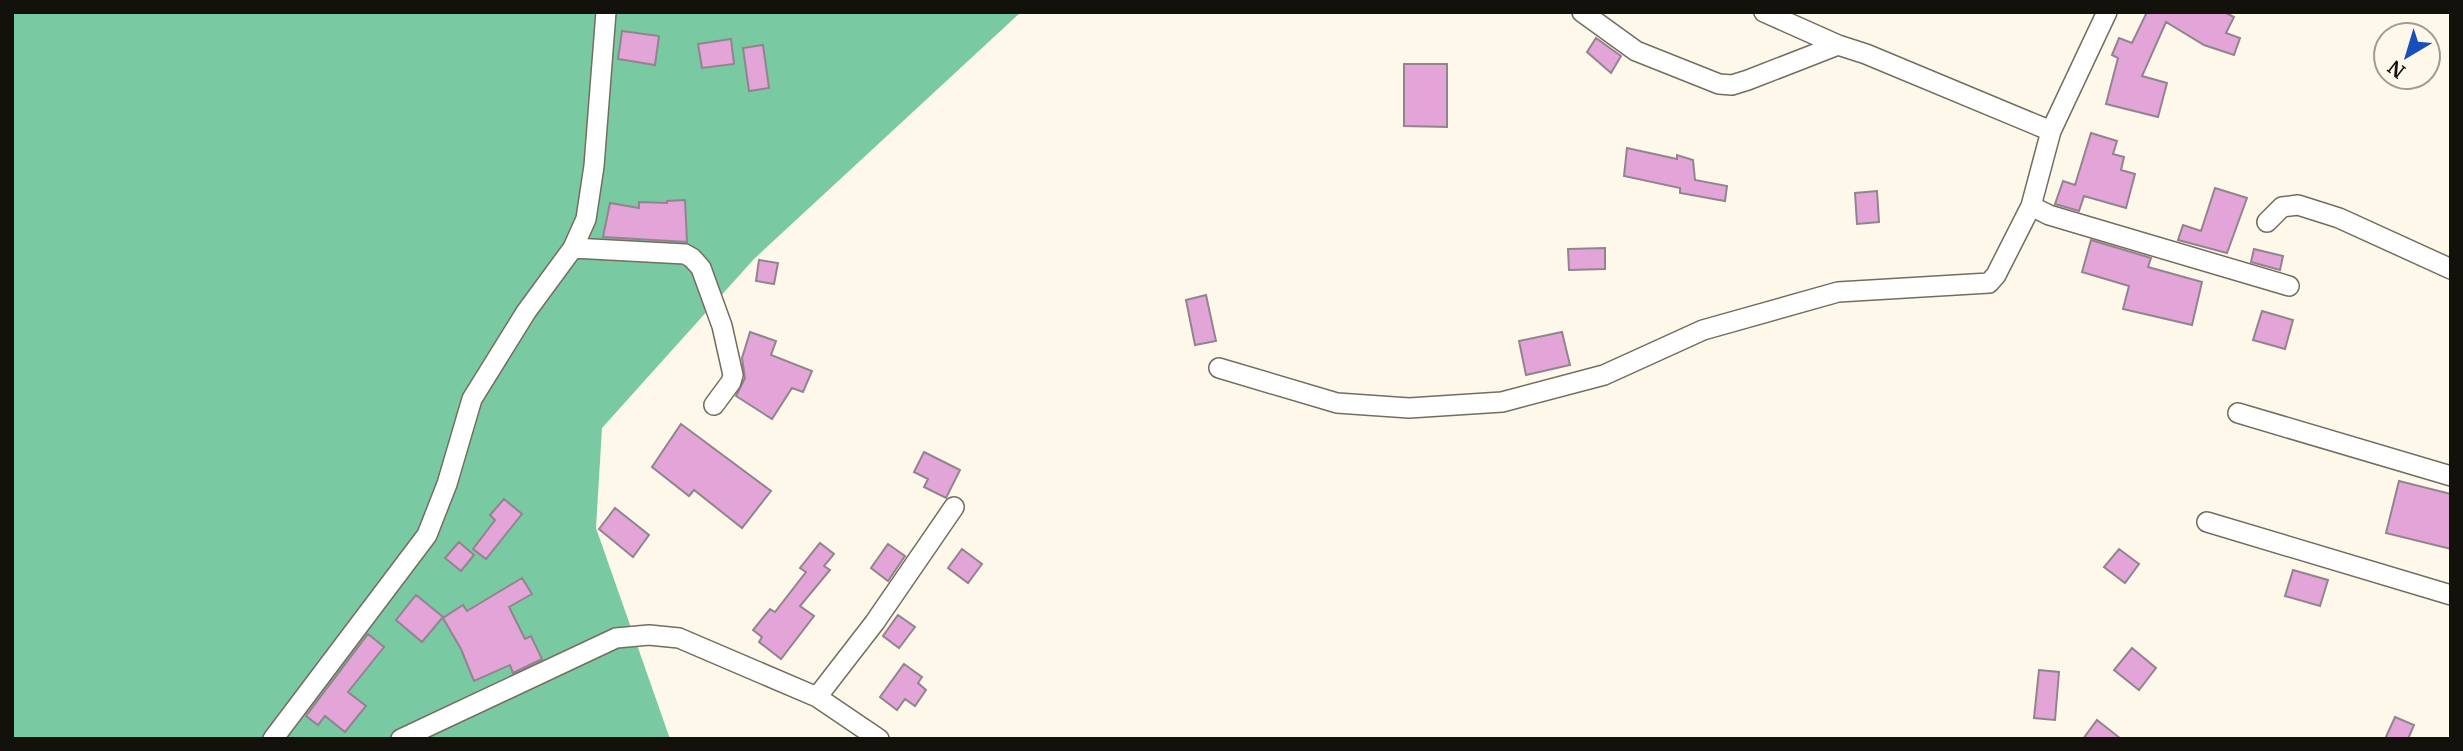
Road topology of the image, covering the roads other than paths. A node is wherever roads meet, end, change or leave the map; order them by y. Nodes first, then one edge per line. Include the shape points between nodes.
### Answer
1 (606, 12) edge
2 (1581, 12) edge
3 (1764, 12) edge
4 (2106, 12) edge
5 (1838, 45) junction
6 (2051, 131) junction
7 (2031, 206) junction
8 (2267, 222) dead end
9 (573, 248) junction
10 (2451, 269) edge
11 (2289, 286) dead end
12 (1219, 368) dead end
13 (714, 405) dead end
14 (2238, 413) dead end
15 (2451, 476) edge
16 (954, 508) dead end
17 (2207, 522) dead end
18 (2451, 595) edge
19 (817, 697) junction
20 (273, 739) edge
21 (401, 739) edge
22 (879, 739) edge

1 - 9 street via 594,166 586,219
2 - 5 street via 1636,51 1719,84 1748,80
3 - 5 street
4 - 6 street
5 - 6 street
6 - 7 street
7 - 11 street
7 - 12 street via 1989,283 1838,292 1703,330 1604,375 1502,402 1409,408 1336,403
8 - 10 street via 2282,207 2298,205 2339,218
9 - 13 street via 685,254 701,268 722,326 733,375
9 - 20 street via 526,312 472,400 427,534
14 - 15 street
16 - 19 street
17 - 18 street
19 - 21 street via 679,638 616,638
19 - 22 street

